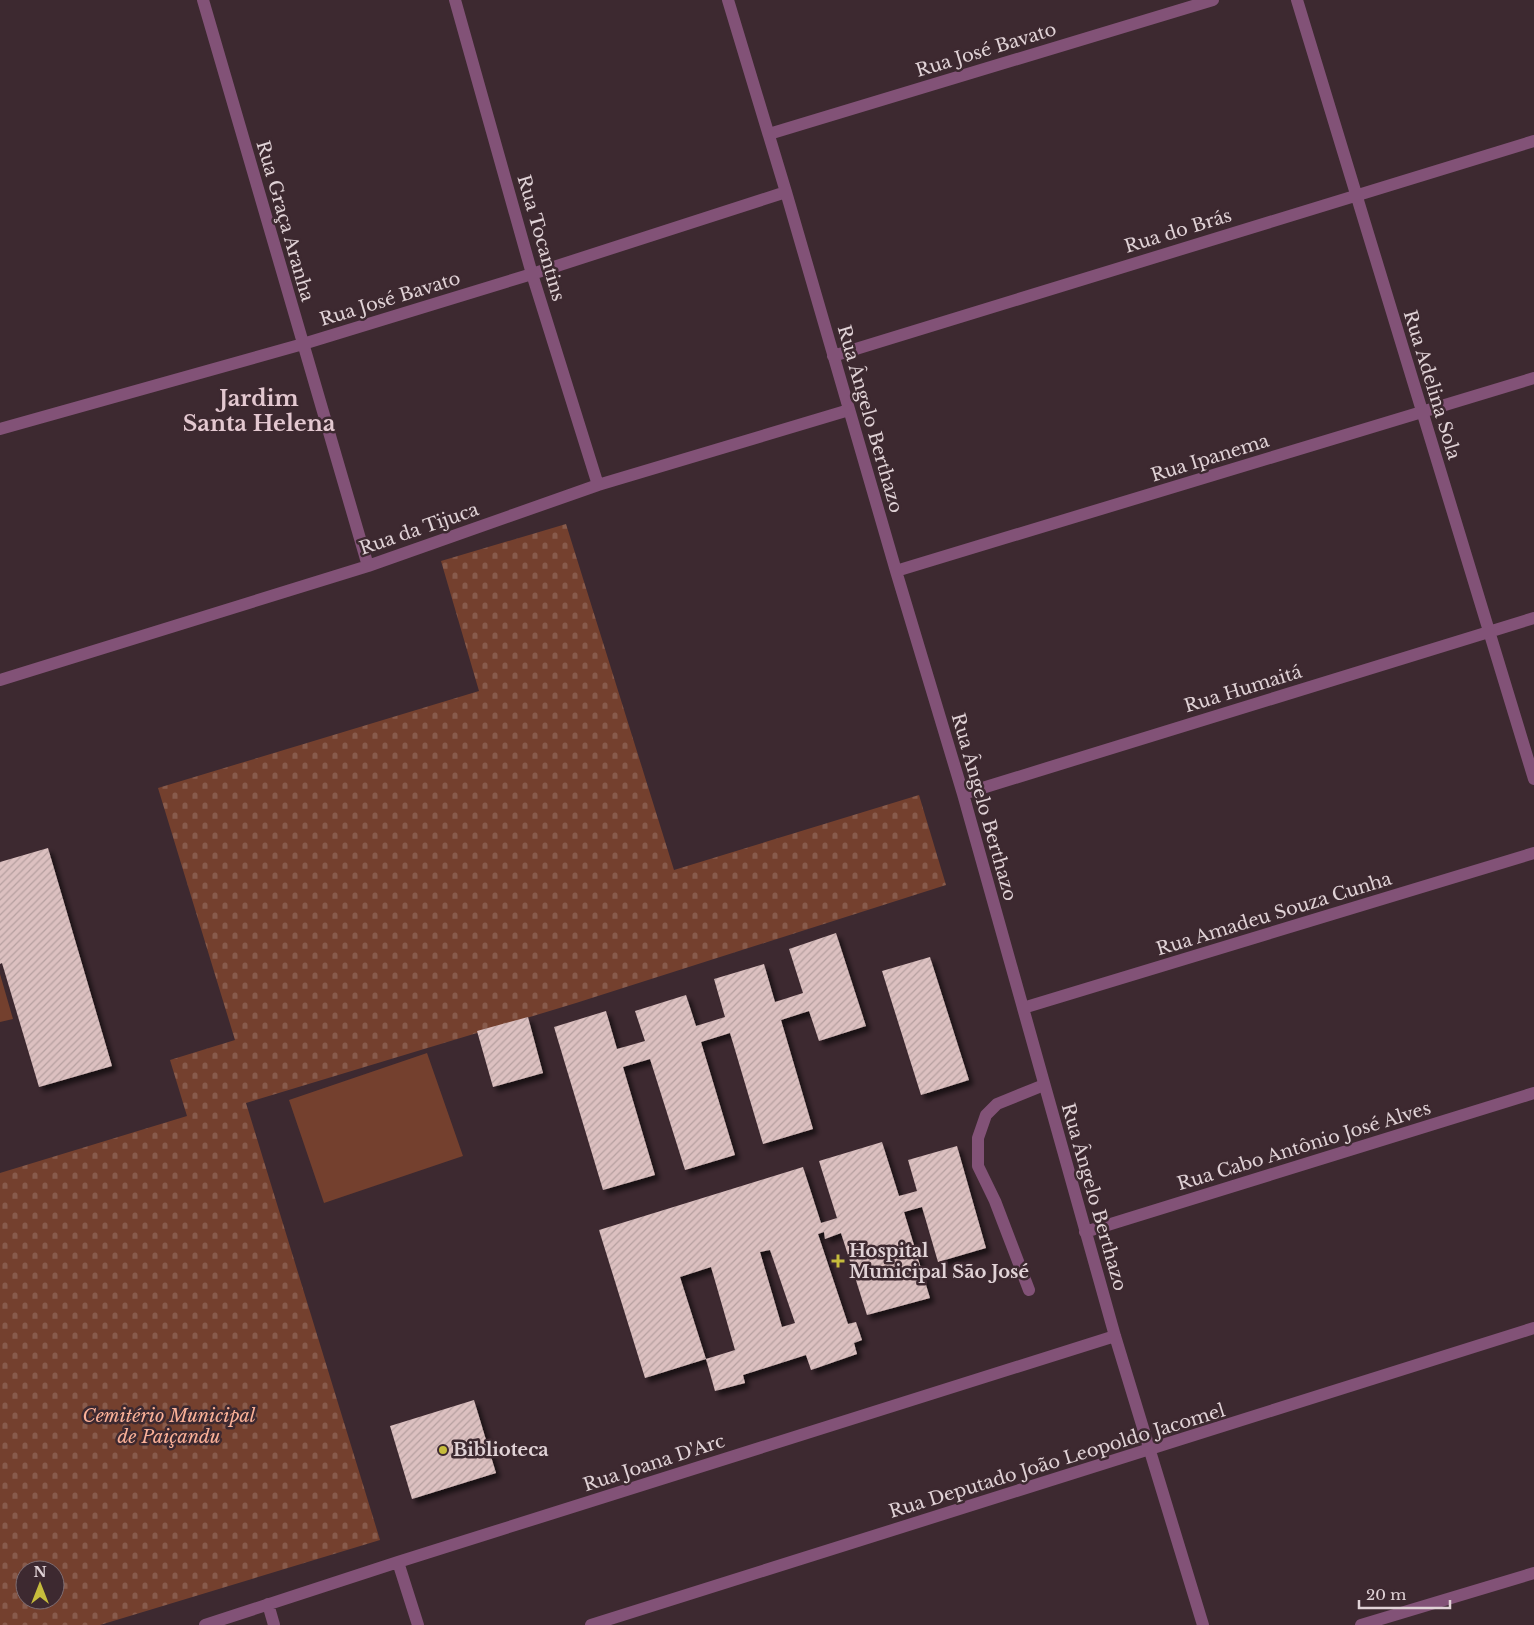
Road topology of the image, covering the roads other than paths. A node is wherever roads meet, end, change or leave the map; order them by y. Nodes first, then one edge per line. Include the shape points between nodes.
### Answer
1 (203, 0) edge
2 (455, 0) edge
3 (728, 0) edge
4 (1213, 0) edge
5 (1297, 0) edge
6 (769, 134) junction
7 (1534, 140) edge
8 (786, 192) junction
9 (1356, 195) junction
10 (532, 274) junction
11 (303, 344) junction
12 (833, 356) junction
13 (1534, 378) edge
14 (849, 410) junction
15 (1422, 413) junction
16 (0, 429) edge
17 (598, 485) junction
18 (368, 566) junction
19 (896, 571) junction
20 (1534, 618) edge
21 (1489, 632) junction
22 (0, 680) edge
23 (1534, 779) edge
24 (963, 794) junction
25 (1534, 853) edge
26 (1023, 1008) junction
27 (1044, 1085) junction
28 (1534, 1093) edge
29 (1085, 1232) junction
30 (1029, 1290) dead end
31 (1534, 1328) edge
32 (1115, 1336) junction
33 (1149, 1451) junction
34 (398, 1562) junction
35 (1534, 1574) edge
36 (268, 1604) junction
37 (205, 1625) edge
38 (274, 1625) edge
39 (418, 1625) edge
40 (591, 1625) edge
41 (1203, 1625) edge
42 (1360, 1625) edge

1 - 11 street, Rua Graça Aranha
2 - 10 street, Rua Tocantins
3 - 6 street, Rua Ângelo Berthazo
4 - 6 street, Rua José Bavato
5 - 9 street, Rua Adelina Sola
6 - 8 street, Rua Ângelo Berthazo
7 - 9 street, Rua do Brás
8 - 10 street, Rua José Bavato
8 - 12 street, Rua Ângelo Berthazo
9 - 12 street, Rua do Brás
9 - 15 street, Rua Adelina Sola
10 - 11 street, Rua José Bavato
10 - 17 street, Rua Tocantins
11 - 16 street, Rua José Bavato
11 - 18 street, Rua Graça Aranha
12 - 14 street, Rua Ângelo Berthazo
13 - 15 street, Rua Ipanema
14 - 17 street, Rua da Tijuca
14 - 19 street, Rua Ângelo Berthazo
15 - 19 street, Rua Ipanema
15 - 21 street, Rua Adelina Sola
17 - 18 street, Rua da Tijuca
18 - 22 street, Rua da Tijuca
19 - 24 street, Rua Ângelo Berthazo
20 - 21 street, Rua Humaitá
21 - 23 street, Rua Adelina Sola
21 - 24 street, Rua Humaitá
24 - 26 street, Rua Ângelo Berthazo
25 - 26 street, Rua Amadeu Souza Cunha
26 - 27 street, Rua Ângelo Berthazo
27 - 29 street, Rua Ângelo Berthazo
27 - 30 street via 997,1104 986,1115 978,1138 978,1166
28 - 29 street, Rua Cabo Antônio José Alves
29 - 32 street, Rua Ângelo Berthazo
31 - 33 street, Rua Deputado João Leopoldo Jacomel
32 - 33 street, Rua Ângelo Berthazo
32 - 34 street, Rua Joana D'Arc
33 - 40 street, Rua Deputado João Leopoldo Jacomel
33 - 41 street, Rua Ângelo Berthazo
34 - 36 street, Rua Joana D'Arc
34 - 39 street
35 - 42 street
36 - 37 street, Rua Joana D'Arc
36 - 38 street

